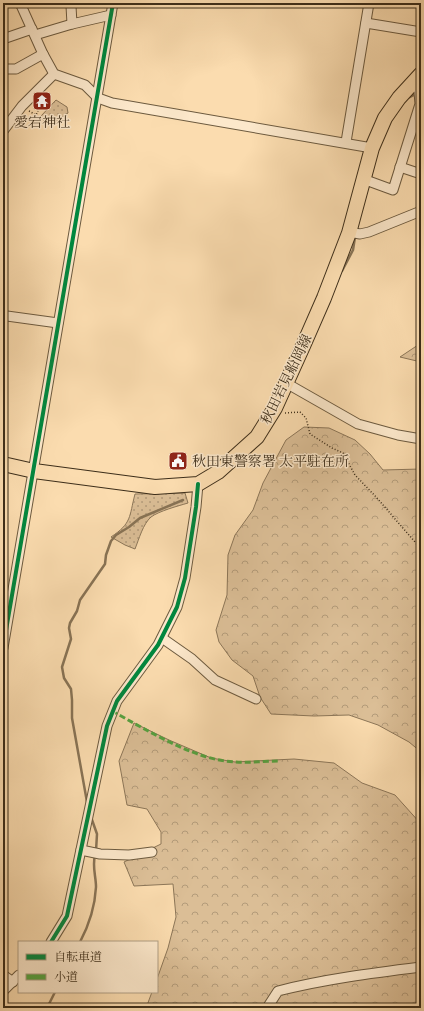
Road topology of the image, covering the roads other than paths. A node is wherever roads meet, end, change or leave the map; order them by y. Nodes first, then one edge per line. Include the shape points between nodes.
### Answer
1 (20, 3) edge
2 (113, 3) edge
3 (369, 3) edge
4 (71, 6) dead end
5 (111, 15) junction
6 (366, 23) junction
7 (72, 24) junction
8 (33, 32) junction
9 (421, 32) edge
10 (3, 39) edge
11 (43, 54) junction
12 (3, 69) edge
13 (54, 74) junction
14 (419, 77) edge
15 (98, 98) junction
16 (3, 131) edge
17 (346, 142) junction
18 (372, 148) junction
19 (400, 167) junction
20 (421, 174) edge
21 (363, 179) junction
22 (421, 211) edge
23 (349, 232) junction
24 (3, 317) edge
25 (58, 323) junction
26 (286, 383) junction
27 (421, 439) edge
28 (3, 464) edge
29 (34, 471) junction
30 (198, 484) junction
31 (162, 638) junction
32 (3, 648) edge
33 (256, 699) dead end
34 (86, 851) junction
35 (152, 852) dead end
36 (52, 941) edge
37 (421, 967) edge
38 (3, 975) edge
39 (16, 978) edge
40 (3, 991) edge
41 (267, 1008) edge

1 - 8 street
2 - 5 street
3 - 6 street
4 - 7 street
5 - 7 street
5 - 15 street
6 - 9 street
6 - 17 street
7 - 8 street
8 - 10 street
8 - 11 street
11 - 12 street via 16,69
11 - 13 street
13 - 15 street via 85,85
13 - 16 street via 21,107
14 - 18 main road, 秋田岩見船岡線 via 385,118
14 - 19 street via 420,104
15 - 17 street via 112,103
15 - 25 street
17 - 18 street
18 - 21 main road, 秋田岩見船岡線
19 - 20 street
19 - 21 street via 393,190
21 - 23 main road, 秋田岩見船岡線
22 - 23 street via 369,232
23 - 26 main road, 秋田岩見船岡線 via 324,298
24 - 25 street
25 - 29 street
26 - 27 street via 358,424
26 - 30 main road, 秋田岩見船岡線 via 257,437 218,472
28 - 29 main road, 秋田岩見船岡線
29 - 30 main road, 秋田岩見船岡線 via 155,487
29 - 32 street
30 - 31 street via 185,578 177,607
31 - 33 street via 192,659 215,680
31 - 34 street via 112,711 91,801
34 - 35 street via 129,855
34 - 36 street via 67,916
37 - 41 street via 370,973 278,991
38 - 39 street
39 - 40 street

